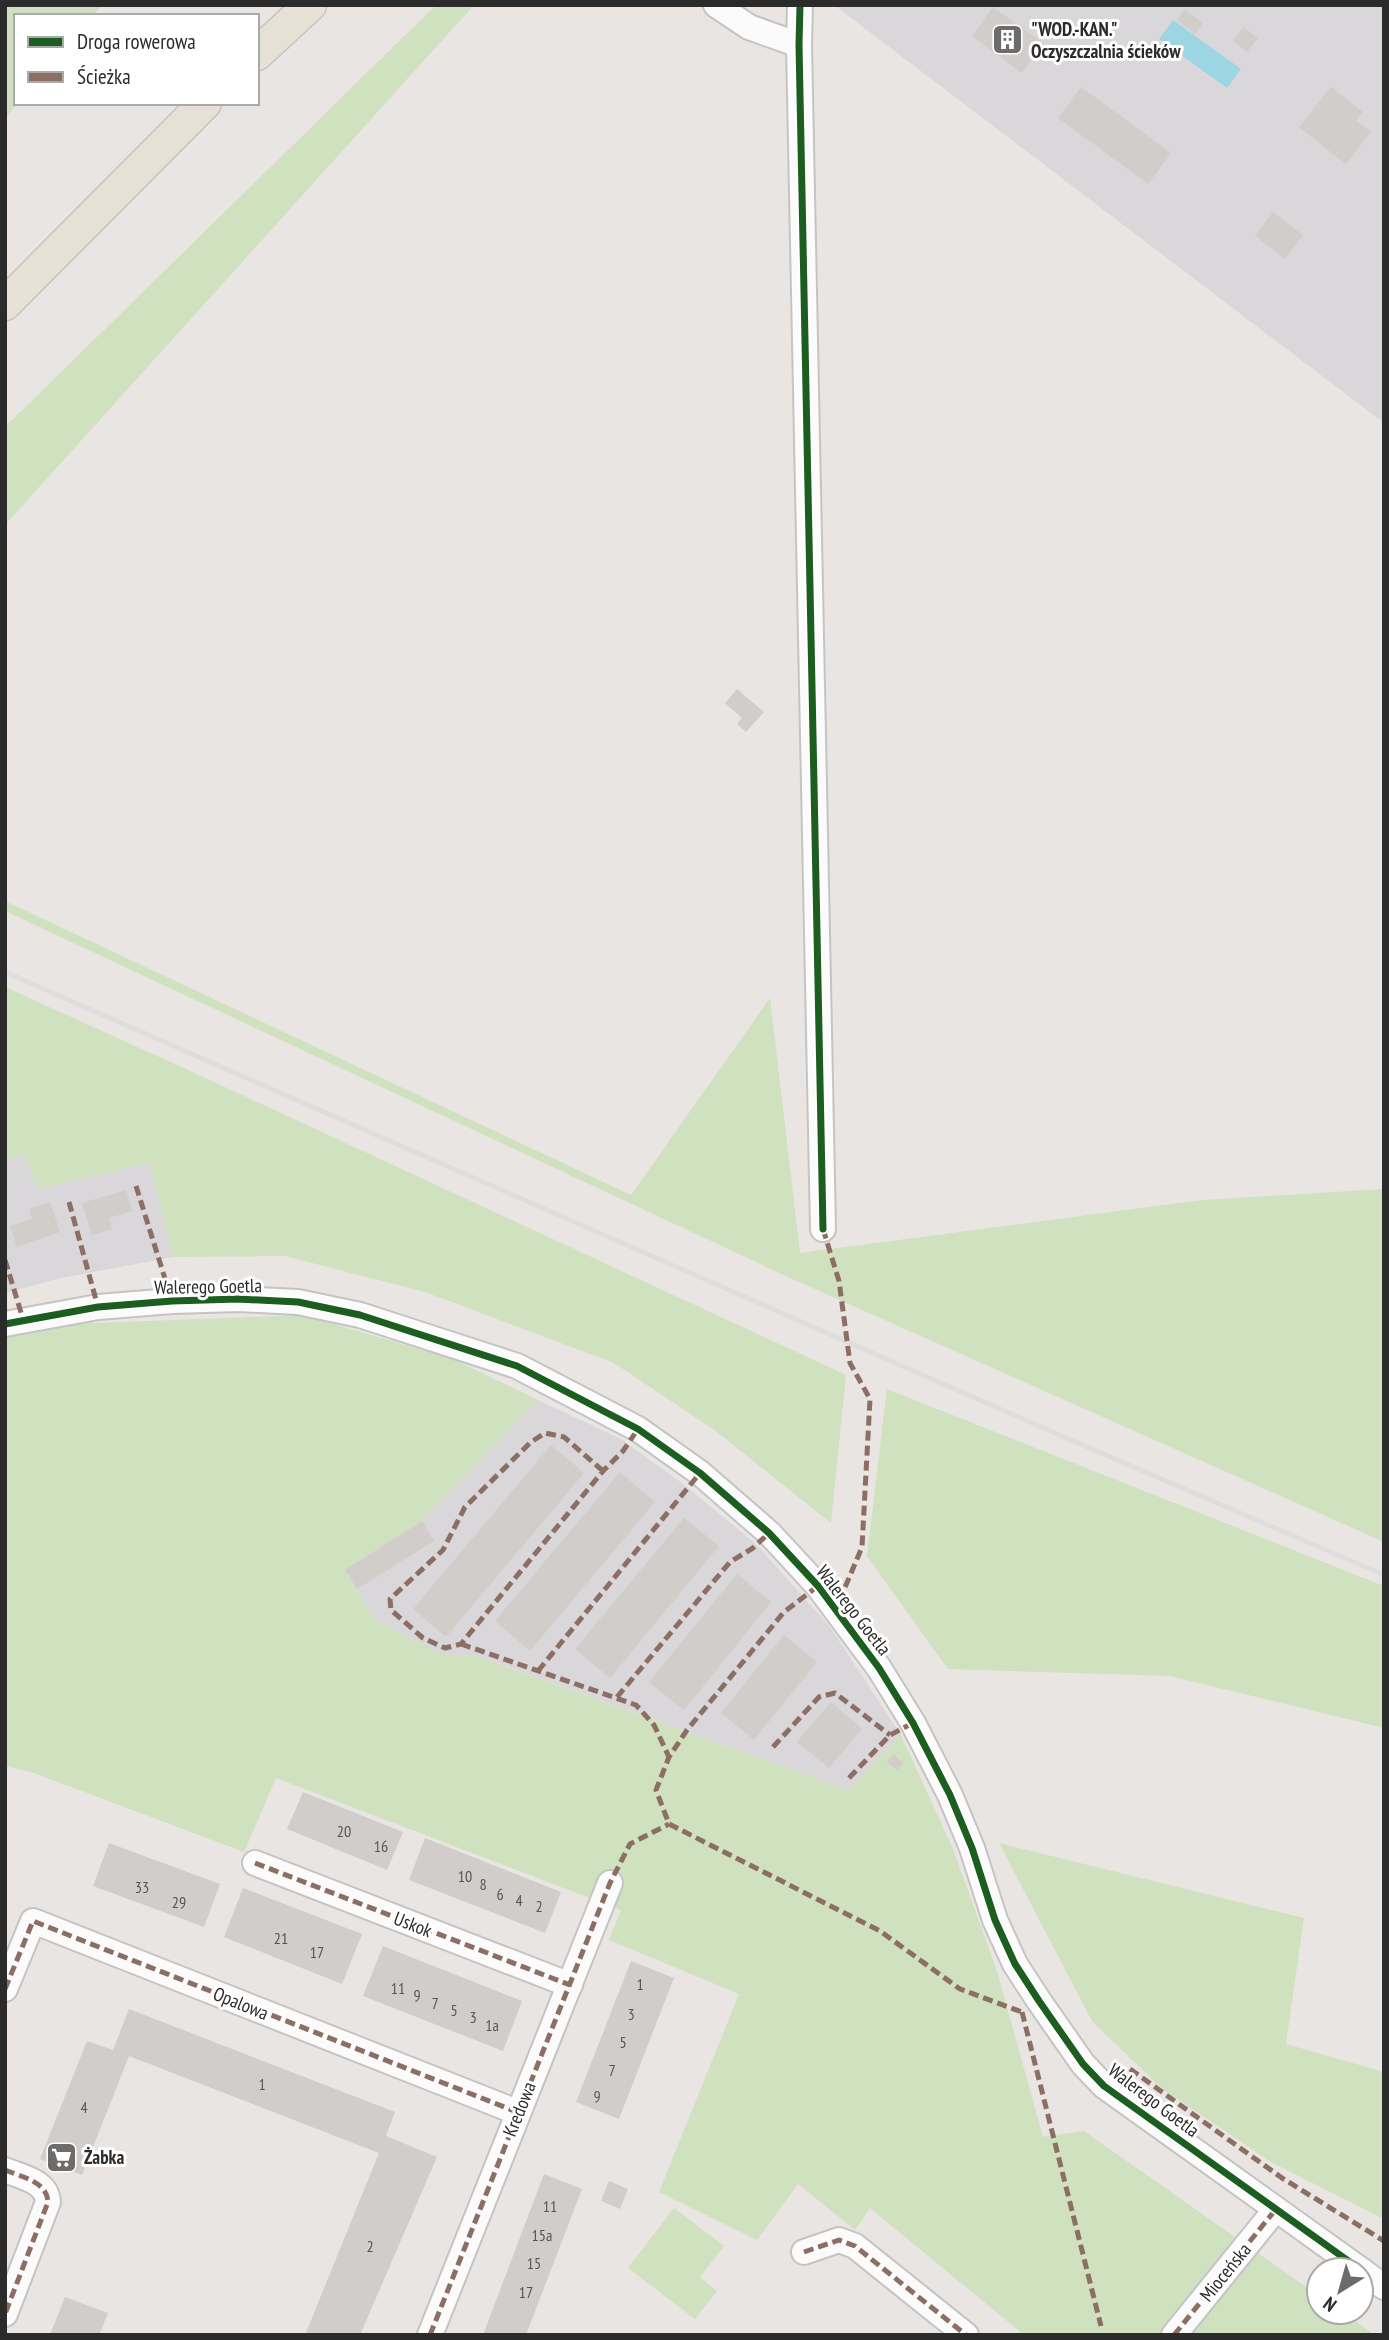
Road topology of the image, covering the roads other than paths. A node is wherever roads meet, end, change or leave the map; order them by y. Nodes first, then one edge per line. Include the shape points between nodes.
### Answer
1 (293, 5) edge
2 (310, 5) edge
3 (716, 5) edge
4 (800, 5) edge
5 (259, 42) edge
6 (799, 45) junction
7 (259, 52) edge
8 (203, 105) edge
9 (5, 304) edge
10 (823, 1230) dead end
11 (5, 1324) edge
12 (255, 1863) dead end
13 (610, 1883) dead end
14 (570, 1984) junction
15 (5, 1989) edge
16 (517, 2112) junction
17 (5, 2170) edge
18 (1276, 2209) junction
19 (804, 2252) dead end
20 (1341, 2256) edge
21 (5, 2314) edge
22 (430, 2335) edge
23 (965, 2335) edge
24 (1174, 2335) edge

1 - 5 main road
2 - 7 main road
3 - 6 street via 749,27
4 - 6 street
6 - 10 street
8 - 9 main road
11 - 18 street, Walerego Goetla via 99,1307 172,1301 298,1302 360,1315 517,1366 638,1429 700,1473 769,1533 818,1586 879,1668 950,1795 1015,1964 1083,2064 1104,2086
12 - 14 street, Uskok
13 - 14 street, Kredowa
14 - 16 street, Kredowa
15 - 16 street, Opalowa via 33,1921
16 - 22 street, Kredowa
17 - 21 street via 42,2186 48,2194
18 - 20 street, Walerego Goetla
18 - 24 street, Mioceńska
19 - 23 street via 839,2240 855,2246

